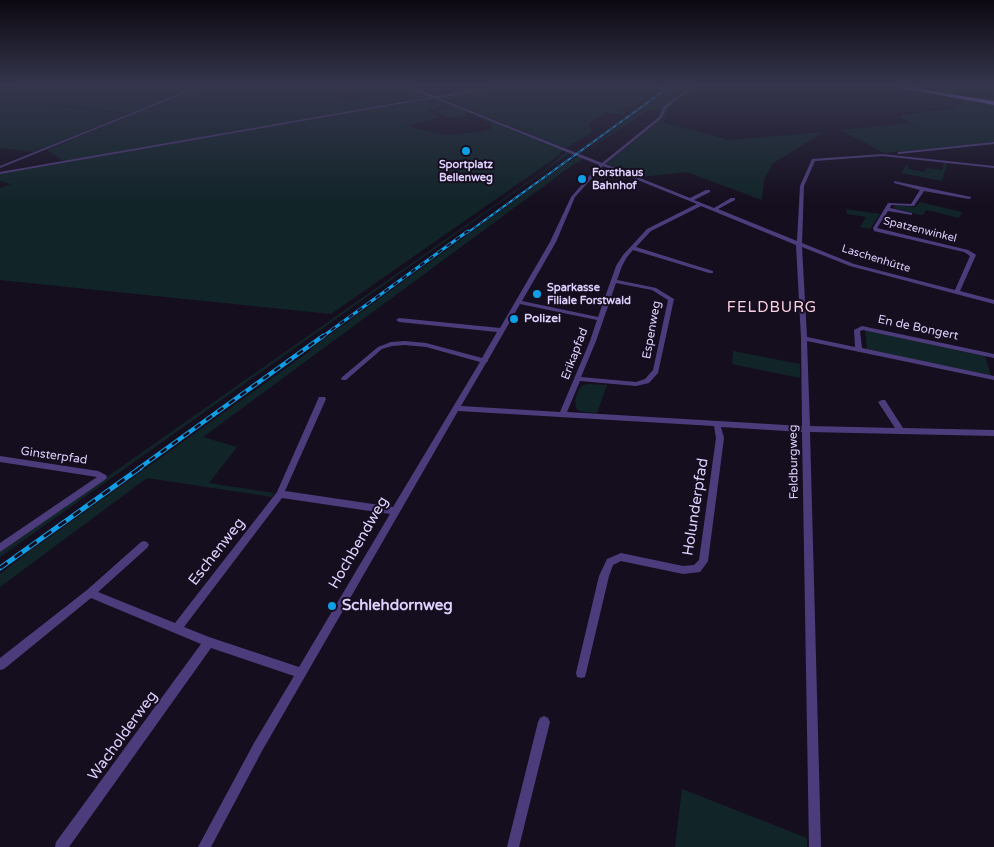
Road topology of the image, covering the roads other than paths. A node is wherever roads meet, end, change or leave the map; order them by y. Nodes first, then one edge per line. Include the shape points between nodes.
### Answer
1 (105, 125) edge
2 (277, 125) edge
3 (504, 125) edge
4 (652, 125) edge
5 (994, 143) edge
6 (893, 155) junction
7 (602, 164) junction
8 (0, 167) edge
9 (994, 167) edge
10 (0, 173) edge
11 (896, 182) dead end
12 (923, 189) junction
13 (708, 190) dead end
14 (969, 198) dead end
15 (734, 199) dead end
16 (690, 200) junction
17 (700, 204) junction
18 (715, 209) junction
19 (887, 209) junction
20 (910, 214) dead end
21 (799, 243) junction
22 (632, 248) junction
23 (711, 272) dead end
24 (614, 280) junction
25 (957, 292) junction
26 (518, 302) junction
27 (994, 302) edge
28 (600, 319) junction
29 (399, 320) dead end
30 (501, 330) junction
31 (804, 338) junction
32 (859, 350) junction
33 (994, 356) edge
34 (485, 360) junction
35 (344, 378) dead end
36 (994, 378) edge
37 (578, 379) junction
38 (322, 400) dead end
39 (882, 402) dead end
40 (456, 408) junction
41 (562, 415) junction
42 (722, 424) junction
43 (805, 429) junction
44 (901, 431) junction
45 (994, 433) edge
46 (0, 459) edge
47 (280, 494) junction
48 (395, 511) junction
49 (144, 545) dead end
50 (0, 548) edge
51 (90, 593) junction
52 (178, 628) junction
53 (209, 642) junction
54 (0, 665) edge
55 (301, 673) junction
56 (581, 673) dead end
57 (544, 722) dead end
58 (61, 847) edge
59 (204, 847) edge
60 (513, 847) edge
61 (815, 847) edge

1 - 8 street
2 - 10 street
3 - 7 street, Laschenhütte
4 - 7 street, Hochbendweg
5 - 6 street, Feldburgweg
6 - 9 street, Feldburgweg
6 - 21 street, Feldburgweg via 813,160 802,186
7 - 16 street, Laschenhütte
7 - 26 street, Hochbendweg via 572,197 553,242
11 - 12 street
12 - 14 street
12 - 19 street, Spatzenwinkel via 912,205 890,204
13 - 16 street
15 - 18 street
16 - 17 street, Laschenhütte
17 - 18 street, Laschenhütte
17 - 22 street, Erikapfad via 650,230
18 - 21 street, Laschenhütte
19 - 20 street, Spatzenwinkel
19 - 25 street, Spatzenwinkel via 876,230 973,255
21 - 25 street, Laschenhütte via 852,264
21 - 31 street, Feldburgweg
22 - 23 street
22 - 24 street, Erikapfad via 619,266
24 - 28 street, Erikapfad
24 - 37 street, Espenweg via 654,289 671,299 656,371 647,381 636,384
25 - 27 street, Laschenhütte
26 - 28 street
26 - 30 street, Hochbendweg
28 - 37 street, Erikapfad
29 - 30 street
30 - 34 street, Hochbendweg
31 - 32 street
31 - 43 street, Feldburgweg
32 - 33 street, En de Bongert via 857,330 862,328
32 - 36 street
34 - 35 street via 433,347 391,344 380,348
34 - 40 street, Hochbendweg
37 - 41 street, Erikapfad
38 - 47 street, Eschenweg
39 - 44 street
40 - 41 street
40 - 48 street, Hochbendweg
41 - 42 street
42 - 43 street
42 - 56 street, Holunderpfad via 703,561 697,569 683,570 621,557 610,562
43 - 44 street
43 - 61 street, Feldburgweg
44 - 45 street
46 - 50 street, Ginsterpfad via 103,477
47 - 48 street
47 - 52 street, Eschenweg
48 - 55 street, Hochbendweg
49 - 51 street
51 - 52 street
51 - 54 street
52 - 53 street
53 - 55 street
53 - 58 street, Wacholderweg
55 - 59 street, Hochbendweg
57 - 60 street

